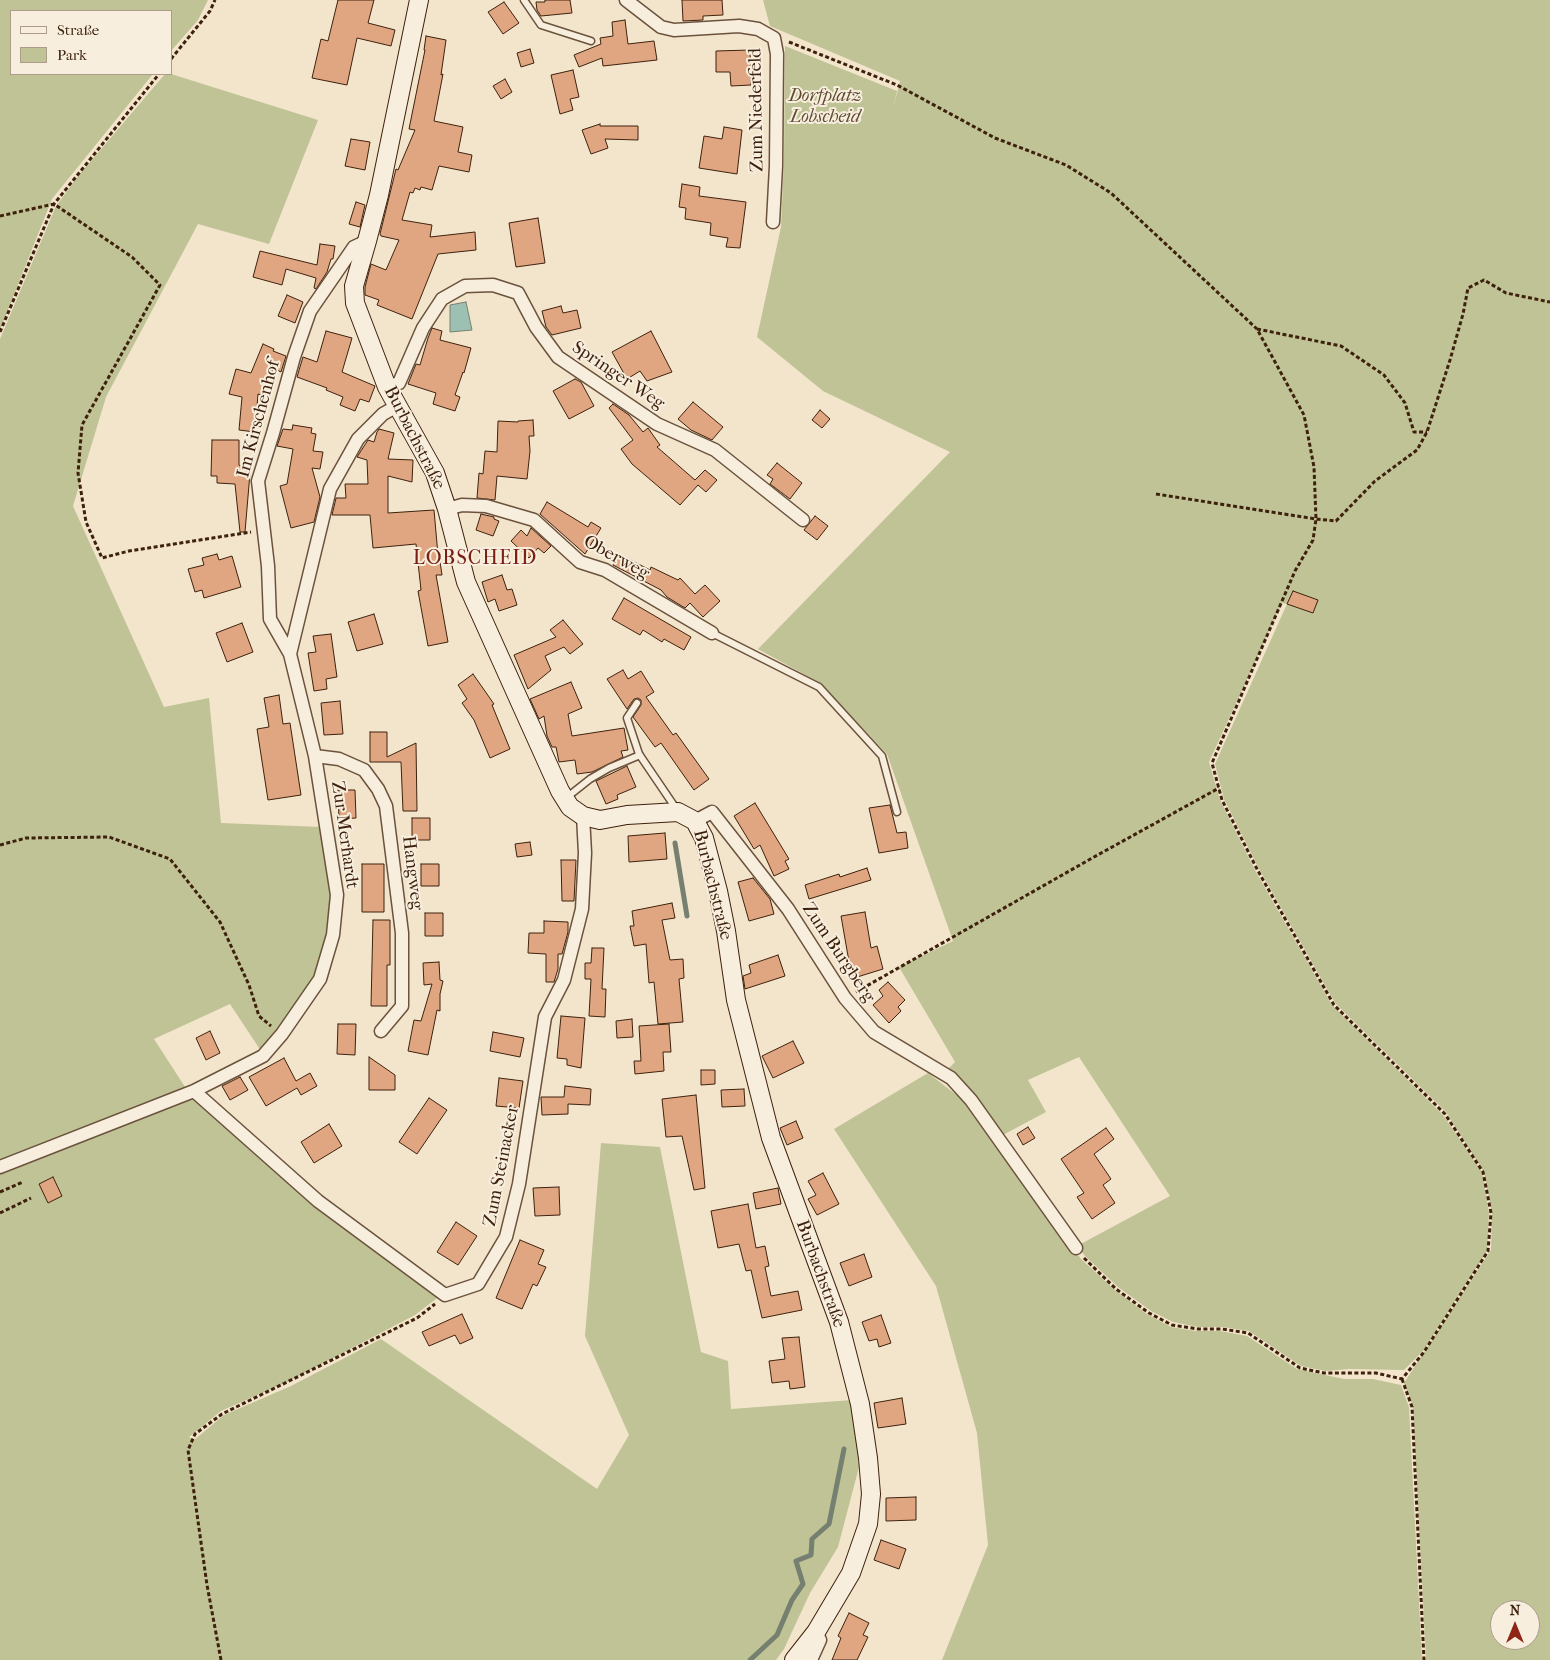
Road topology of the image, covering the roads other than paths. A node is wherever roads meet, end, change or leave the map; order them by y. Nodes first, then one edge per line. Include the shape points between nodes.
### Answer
1 (419, 0) edge
2 (524, 0) edge
3 (626, 0) edge
4 (591, 41) dead end
5 (773, 222) dead end
6 (368, 241) junction
7 (387, 387) junction
8 (397, 406) junction
9 (447, 509) junction
10 (803, 520) dead end
11 (712, 633) joint
12 (290, 654) junction
13 (637, 703) dead end
14 (640, 755) junction
15 (315, 756) junction
16 (565, 799) junction
17 (678, 812) junction
18 (897, 812) dead end
19 (582, 816) junction
20 (695, 820) junction
21 (381, 1031) dead end
22 (194, 1091) junction
23 (0, 1167) edge
24 (1076, 1248) road end
25 (816, 1632) junction
26 (794, 1660) edge
27 (811, 1660) edge

1 - 6 street, Burbachstraße
2 - 4 lane via 541,25
3 - 5 street, Zum Niederfeld via 661,27 674,30 739,26 758,29 774,38 777,54
6 - 7 street, Burbachstraße via 354,286 355,303
6 - 12 street, Im Kirschenhof via 354,247 310,311 258,481 268,566 270,619
7 - 8 street, Burbachstraße
7 - 10 street, Springer Weg via 400,383 422,328 442,299 465,286 493,285 518,293 536,327 558,357 657,424 716,450
8 - 9 street, Burbachstraße via 436,473
8 - 12 street, Zur Merhardt via 383,414 358,439 330,489
9 - 11 street, Oberweg via 462,505 486,506 534,520 580,562 605,570
9 - 16 street, Burbachstraße via 466,582
11 - 18 lane via 819,687 882,756
12 - 15 street, Zur Merhardt
13 - 14 lane via 627,718
14 - 16 lane via 590,779
14 - 17 lane
15 - 21 street, Hangweg via 338,759 364,770 386,806 402,933 402,1006
15 - 22 street, Zur Merhardt via 337,896 333,935 320,979 263,1056
16 - 19 street, Burbachstraße
17 - 19 street, Burbachstraße via 600,820
17 - 20 street, Burbachstraße
19 - 22 street, Zum Steinacker via 585,852 582,909 564,980 545,1017 519,1184 506,1237 478,1284 445,1295 318,1201
20 - 24 street, Zum Burgberg via 712,812 788,909 845,998 874,1032 950,1078 971,1100
20 - 25 street, Burbachstraße via 704,838 718,892 736,1000 771,1138 839,1322 860,1404 867,1449 871,1494 868,1524 851,1573
22 - 23 street, Zur Merhardt
25 - 26 street, Burbachstraße
25 - 27 street via 820,1640

